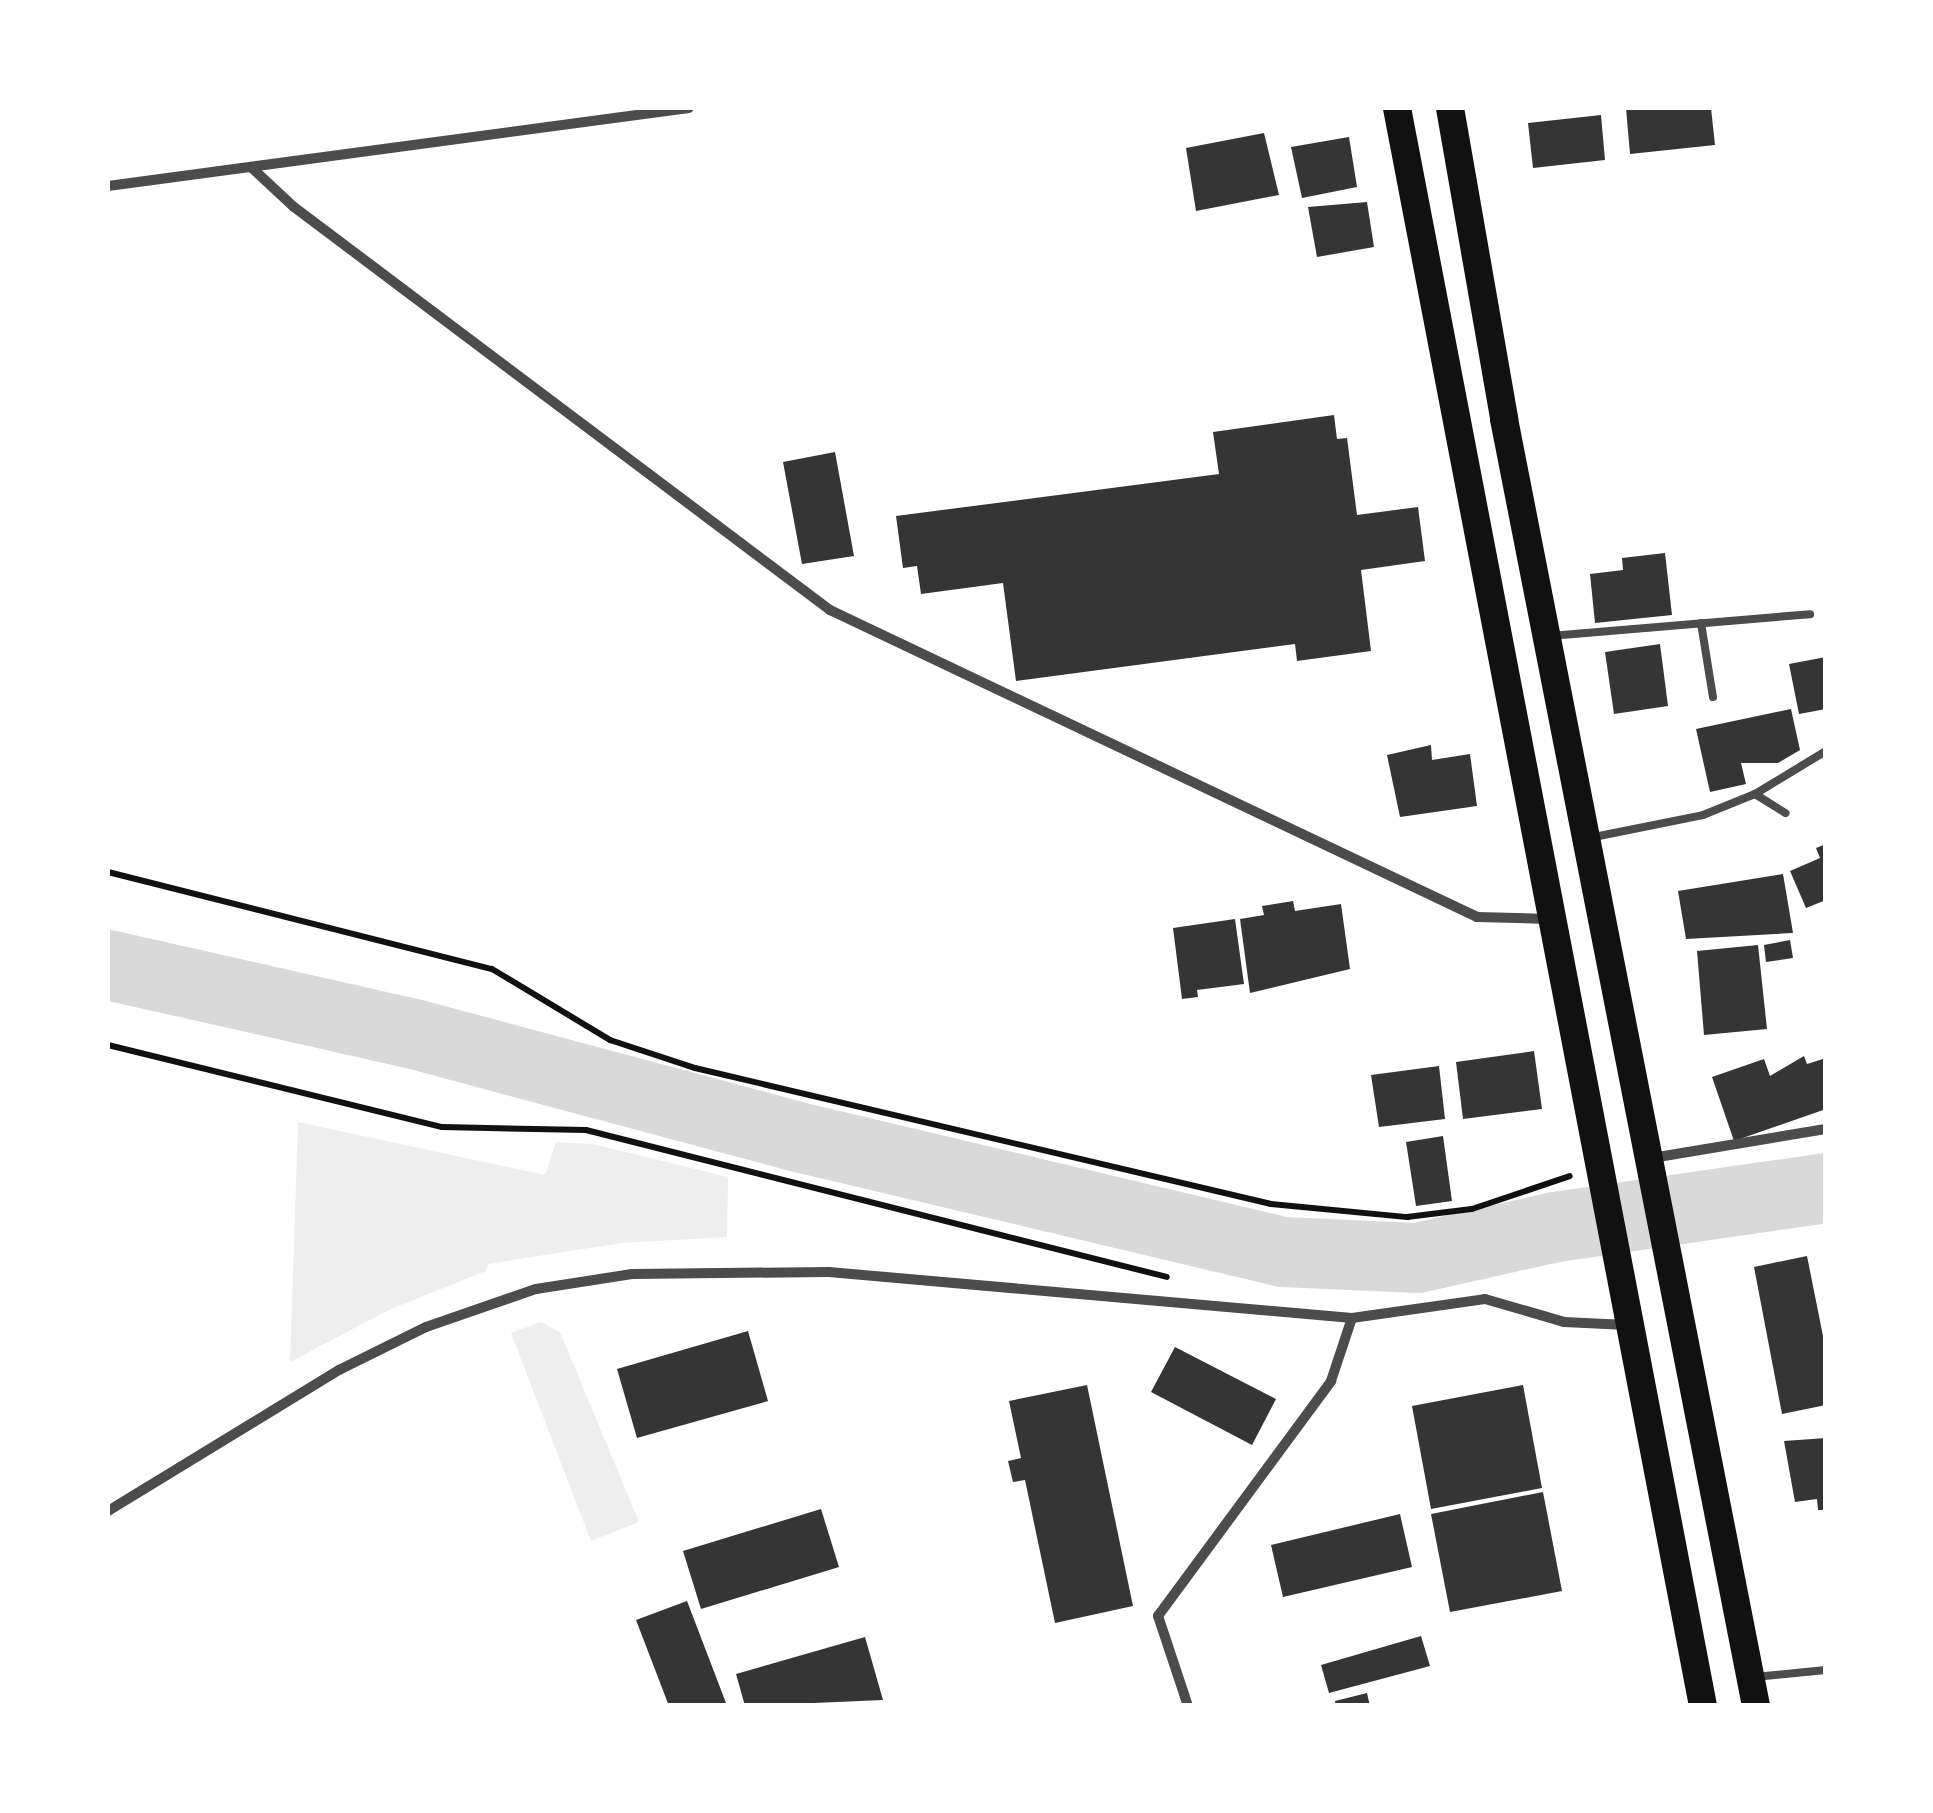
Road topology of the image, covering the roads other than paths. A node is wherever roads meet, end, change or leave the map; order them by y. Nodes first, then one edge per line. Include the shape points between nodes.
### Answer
1 (690, 108) edge
2 (1397, 108) edge
3 (1450, 108) edge
4 (252, 168) junction
5 (108, 186) edge
6 (1810, 614) dead end
7 (1701, 623) junction
8 (1546, 636) junction
9 (1713, 697) dead end
10 (1826, 751) edge
11 (1754, 794) junction
12 (1786, 813) dead end
13 (1585, 839) junction
14 (1554, 920) junction
15 (1826, 1129) edge
16 (1647, 1164) junction
17 (1352, 1318) junction
18 (1629, 1325) junction
19 (108, 1511) edge
20 (1826, 1670) edge
21 (1750, 1677) junction
22 (1188, 1706) edge
23 (1702, 1706) edge
24 (1756, 1706) edge

1 - 4 street
2 - 14 highway
3 - 8 highway
4 - 5 street
4 - 14 street via 294,207 830,610 1477,917
6 - 7 lane
7 - 8 lane
7 - 9 lane
8 - 13 highway
10 - 11 lane
11 - 12 lane
11 - 13 lane via 1703,815
13 - 16 highway
14 - 18 highway
15 - 16 street
16 - 21 highway
17 - 18 street via 1485,1299 1564,1322
17 - 19 street via 829,1272 632,1274 536,1290 426,1327 340,1370
17 - 22 street via 1332,1381 1158,1616
18 - 23 highway
20 - 21 lane
21 - 24 highway

